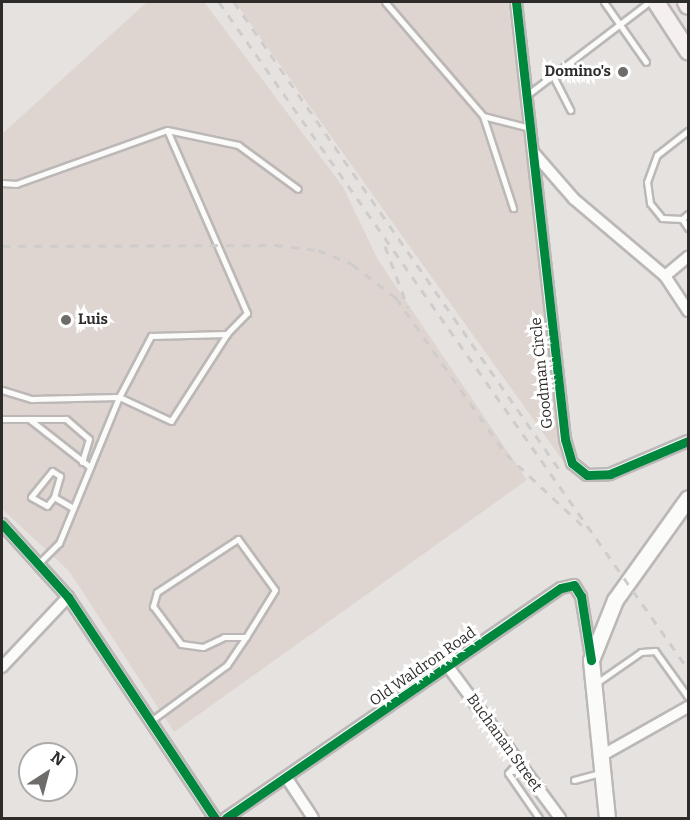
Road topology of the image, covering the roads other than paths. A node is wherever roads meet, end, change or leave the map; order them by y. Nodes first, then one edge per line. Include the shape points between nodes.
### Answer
1 (385, 2) edge
2 (516, 2) edge
3 (604, 2) edge
4 (649, 2) edge
5 (656, 2) edge
6 (686, 2) edge
7 (688, 6) edge
8 (621, 24) junction
9 (688, 51) edge
10 (646, 62) dead end
11 (554, 78) junction
12 (527, 96) junction
13 (570, 110) dead end
14 (483, 116) junction
15 (531, 129) junction
16 (167, 130) junction
17 (688, 131) edge
18 (534, 152) junction
19 (2, 183) edge
20 (298, 189) dead end
21 (513, 208) dead end
22 (688, 214) edge
23 (682, 219) junction
24 (688, 228) edge
25 (688, 257) edge
26 (665, 276) junction
27 (688, 311) edge
28 (227, 334) junction
29 (2, 390) edge
30 (119, 397) junction
31 (29, 418) junction
32 (2, 419) edge
33 (688, 441) edge
34 (82, 462) junction
35 (90, 467) junction
36 (54, 497) junction
37 (688, 498) edge
38 (73, 508) junction
39 (2, 524) edge
40 (40, 562) junction
41 (68, 597) junction
42 (246, 637) junction
43 (591, 660) junction
44 (2, 667) edge
45 (449, 668) junction
46 (593, 684) junction
47 (688, 697) edge
48 (688, 707) edge
49 (152, 720) junction
50 (601, 756) junction
51 (518, 762) junction
52 (603, 773) junction
53 (288, 780) junction
54 (574, 780) dead end
55 (215, 819) edge
56 (226, 819) edge
57 (313, 819) edge
58 (539, 819) edge
59 (560, 819) edge
60 (607, 819) edge

1 - 14 lane
2 - 12 street, Goodman Circle
3 - 8 lane
4 - 8 lane
5 - 9 main road
6 - 7 main road
8 - 10 lane
8 - 11 lane
11 - 12 lane
11 - 13 lane
12 - 15 street, Goodman Circle
14 - 15 lane
14 - 21 lane
15 - 18 street, Goodman Circle
16 - 19 lane via 16,184
16 - 20 lane via 238,145
16 - 28 lane via 247,313
17 - 23 lane via 657,155 647,182 650,203 662,218
18 - 26 street via 574,199
18 - 33 street, Goodman Circle via 565,439 572,463 587,475 610,474
22 - 23 lane
23 - 24 lane
25 - 26 street
26 - 27 street
28 - 30 lane via 151,336
28 - 30 lane via 171,421
29 - 30 lane via 32,399
30 - 35 lane
31 - 32 lane
31 - 34 lane
31 - 34 lane via 66,419 89,439
34 - 35 lane
35 - 38 lane
36 - 36 lane via 60,476 52,471 31,496 47,506
36 - 38 lane
37 - 43 main road via 615,600
38 - 40 lane via 59,543
39 - 40 street
40 - 41 street
41 - 44 street
41 - 49 street
42 - 42 lane via 275,590 238,539 157,592 153,606 181,644 203,647 224,637
42 - 49 lane via 226,665
43 - 45 street, Old Waldron Road via 581,596 574,585 561,588
43 - 46 main road
45 - 51 street, Buchanan Street
45 - 53 street, Old Waldron Road
46 - 47 lane via 641,652 655,651
46 - 50 main road
48 - 50 street
49 - 55 street
50 - 52 main road
51 - 58 lane via 508,773
51 - 59 street, Buchanan Street
52 - 54 lane
52 - 60 main road
53 - 56 street, Old Waldron Road
53 - 57 street

